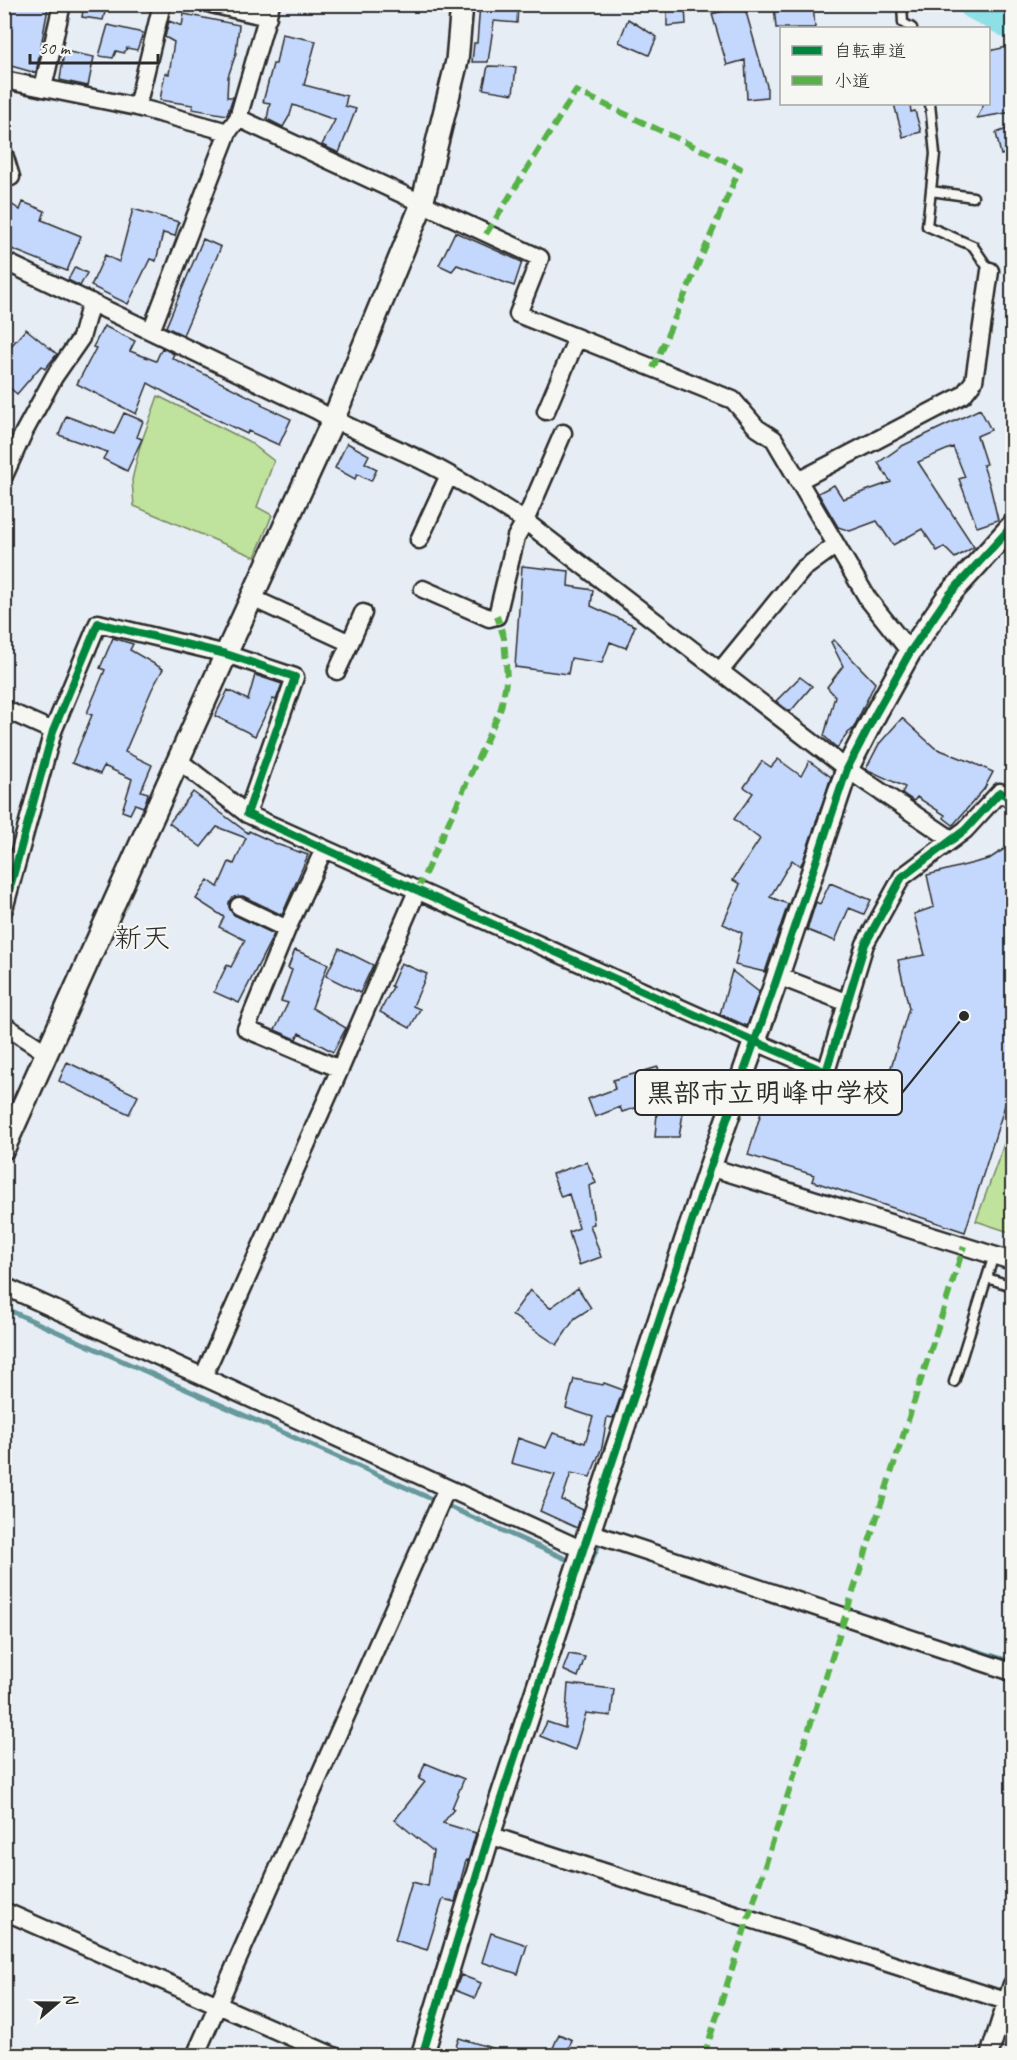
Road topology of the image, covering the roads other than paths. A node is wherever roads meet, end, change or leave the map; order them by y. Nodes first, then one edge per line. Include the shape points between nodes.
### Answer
1 (62, 4) edge
2 (162, 4) edge
3 (211, 4) edge
4 (462, 4) edge
5 (902, 4) edge
6 (269, 11) edge
7 (910, 27) edge
8 (4, 80) edge
9 (43, 88) junction
10 (930, 105) edge
11 (137, 107) junction
12 (238, 118) junction
13 (228, 132) junction
14 (4, 154) edge
15 (11, 177) dead end
16 (931, 191) junction
17 (973, 197) dead end
18 (422, 204) junction
19 (4, 261) edge
20 (990, 271) joint
21 (91, 302) junction
22 (151, 331) junction
23 (577, 338) junction
24 (546, 411) dead end
25 (334, 418) junction
26 (562, 433) dead end
27 (449, 475) junction
28 (4, 476) edge
29 (798, 482) junction
30 (525, 521) junction
31 (1012, 526) edge
32 (419, 540) dead end
33 (836, 545) junction
34 (423, 589) dead end
35 (252, 598) junction
36 (363, 613) dead end
37 (350, 643) junction
38 (910, 652) junction
39 (226, 654) junction
40 (337, 670) dead end
41 (720, 671) junction
42 (4, 709) edge
43 (53, 731) junction
44 (178, 760) junction
45 (847, 769) junction
46 (1012, 800) edge
47 (247, 814) junction
48 (951, 839) junction
49 (324, 849) junction
50 (417, 891) junction
51 (239, 906) dead end
52 (4, 909) edge
53 (287, 929) junction
54 (778, 976) junction
55 (848, 1003) junction
56 (4, 1025) edge
57 (754, 1041) junction
58 (47, 1053) junction
59 (340, 1069) junction
60 (4, 1148) edge
61 (710, 1167) junction
62 (994, 1255) junction
63 (1012, 1261) edge
64 (987, 1278) junction
65 (4, 1286) edge
66 (1012, 1286) edge
67 (203, 1377) junction
68 (954, 1382) dead end
69 (447, 1488) junction
70 (586, 1541) junction
71 (1012, 1672) edge
72 (489, 1835) junction
73 (4, 1911) edge
74 (1012, 1984) edge
75 (1010, 2002) edge
76 (217, 2005) junction
77 (195, 2055) edge
78 (334, 2055) edge
79 (422, 2055) edge
80 (989, 2055) edge

1 - 9 street
2 - 11 street
3 - 6 street
4 - 18 street via 457,61
5 - 7 lane via 903,23
6 - 12 street
8 - 9 street
9 - 11 street
10 - 16 lane via 935,154
11 - 13 street
12 - 13 street
12 - 18 street
13 - 22 street
14 - 15 street
16 - 17 lane
16 - 20 lane via 927,226 973,246
18 - 23 street via 540,258 518,314
18 - 25 street
19 - 21 street
20 - 29 street via 974,381 963,395
21 - 22 street
21 - 28 street via 81,338 54,377
22 - 25 street
23 - 24 street
23 - 29 street via 733,400 757,428 774,439
25 - 27 street
25 - 35 street
26 - 30 street
27 - 30 street
27 - 32 street
29 - 33 street
30 - 34 street via 516,537 497,616 489,618
30 - 41 street
31 - 38 street via 949,596
33 - 38 street via 868,599
33 - 41 street via 803,569
35 - 37 street
35 - 39 street
36 - 37 street
37 - 40 street
38 - 45 street
39 - 43 street via 98,623
39 - 44 street
39 - 47 street via 296,677
41 - 45 street
42 - 43 street
43 - 52 street
44 - 47 street
44 - 58 street
45 - 48 street
45 - 54 street
46 - 48 street via 1000,792 965,830
47 - 49 street
48 - 55 street via 902,877 865,944
49 - 50 street
49 - 53 street
50 - 57 street
50 - 59 street
51 - 53 street
53 - 59 street via 246,1029
54 - 55 street
54 - 57 street
55 - 57 street via 826,1072
56 - 58 street
57 - 61 street
58 - 60 street
59 - 67 street
61 - 62 street
61 - 70 street
62 - 63 street
62 - 64 lane
64 - 66 lane
64 - 68 lane
65 - 67 street
67 - 69 street
69 - 70 street
69 - 76 street
70 - 71 street
70 - 72 street
72 - 75 street
72 - 79 street
73 - 76 street
74 - 75 street
75 - 80 street
76 - 77 street
76 - 78 street

